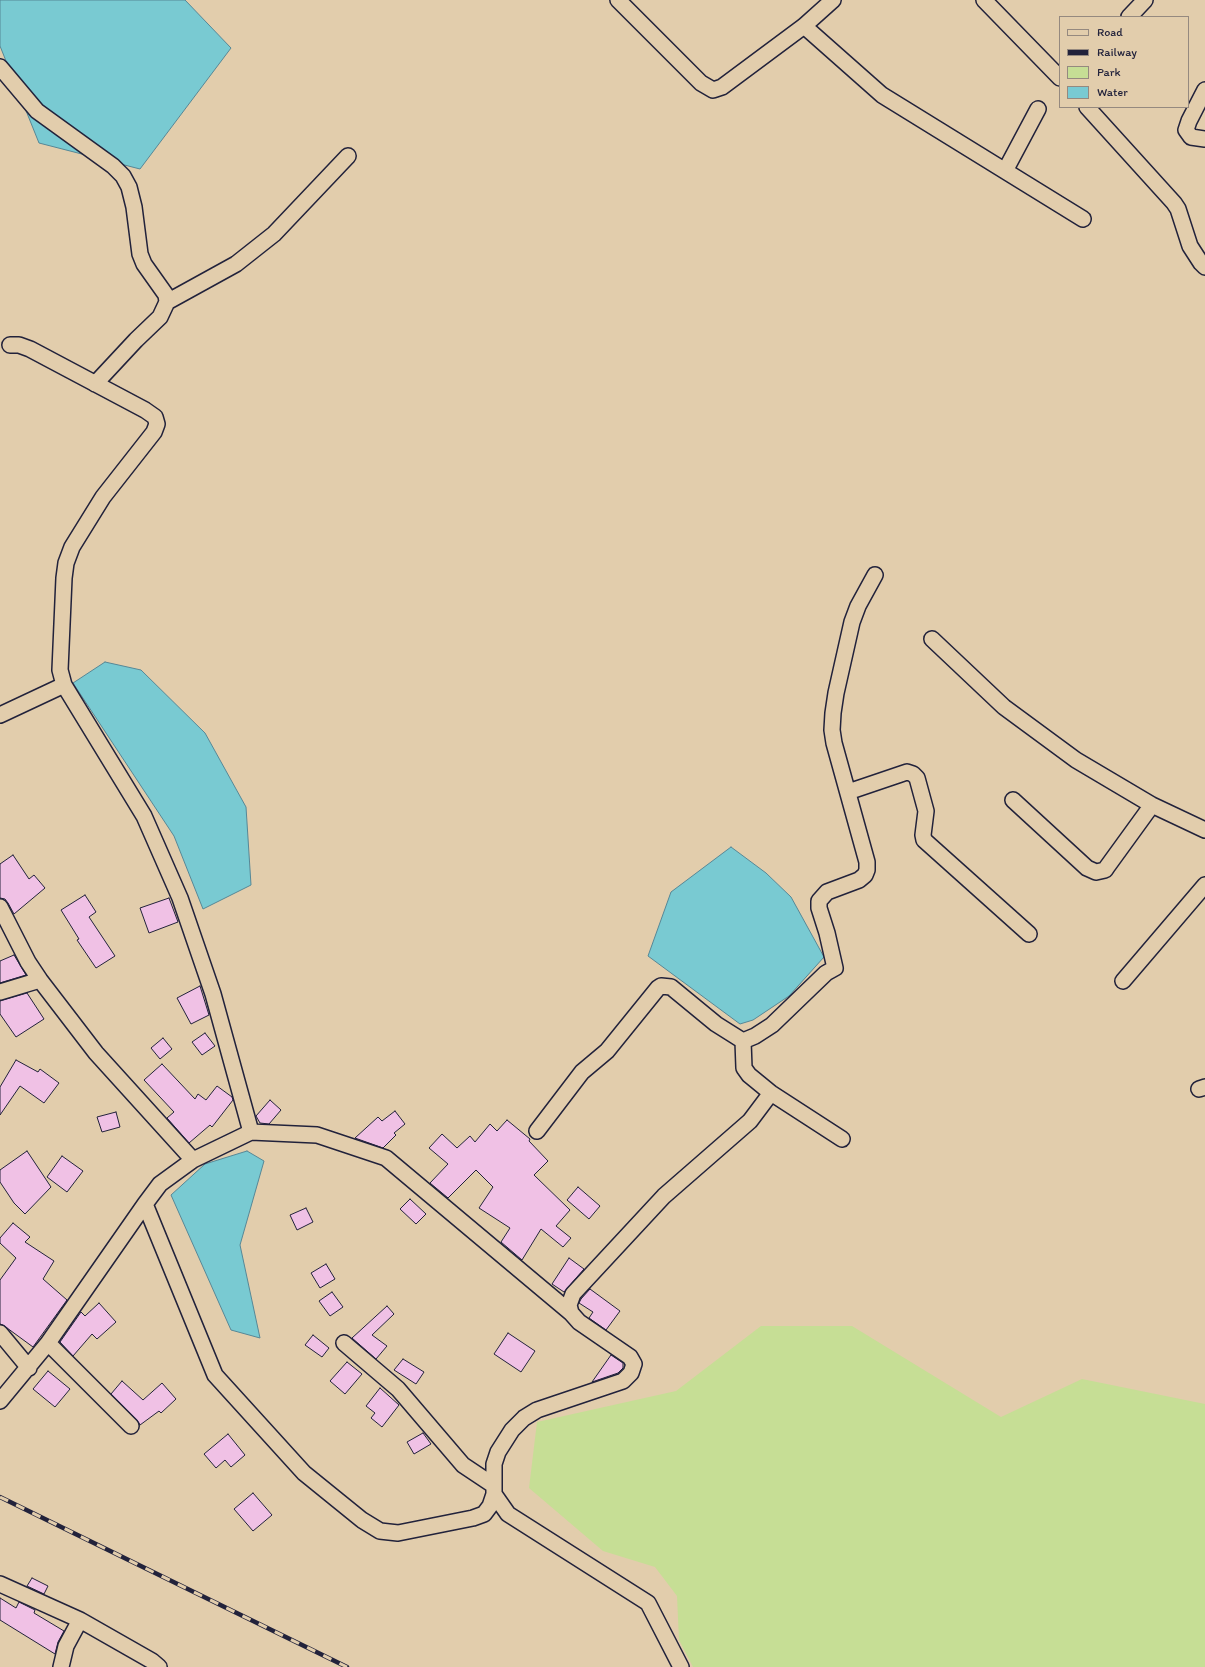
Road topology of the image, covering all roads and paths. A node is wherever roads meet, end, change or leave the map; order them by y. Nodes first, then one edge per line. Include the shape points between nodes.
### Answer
1 (618, 0) edge
2 (833, 0) edge
3 (984, 0) edge
4 (1145, 0) edge
5 (1130, 16) edge
6 (804, 26) junction
7 (0, 67) edge
8 (1059, 77) edge
9 (1205, 90) edge
10 (1088, 108) edge
11 (1038, 109) dead end
12 (1205, 139) edge
13 (348, 156) dead end
14 (1005, 171) junction
15 (1082, 219) dead end
16 (1205, 267) edge
17 (167, 302) junction
18 (10, 345) dead end
19 (95, 384) junction
20 (875, 575) dead end
21 (932, 639) dead end
22 (64, 685) junction
23 (0, 715) edge
24 (848, 792) junction
25 (1013, 800) dead end
26 (1152, 805) junction
27 (1205, 830) edge
28 (1205, 885) edge
29 (0, 907) edge
30 (1029, 934) dead end
31 (40, 980) junction
32 (1124, 981) dead end
33 (0, 992) edge
34 (743, 1041) junction
35 (771, 1093) junction
36 (538, 1131) dead end
37 (251, 1132) junction
38 (842, 1139) dead end
39 (193, 1160) junction
40 (145, 1204) junction
41 (571, 1313) junction
42 (0, 1333) edge
43 (48, 1343) junction
44 (344, 1343) dead end
45 (29, 1368) junction
46 (0, 1401) edge
47 (131, 1426) dead end
48 (493, 1490) junction
49 (0, 1584) edge
50 (80, 1620) junction
51 (61, 1667) edge
52 (159, 1667) edge
53 (681, 1667) edge

1 - 6 street via 701,83 713,90 722,87
2 - 6 street
3 - 8 street
4 - 5 street
6 - 14 street via 882,95
7 - 17 street via 37,111 113,166 122,176 129,187 134,207 140,254 166,295
9 - 12 street via 1186,130 1191,136
10 - 16 street via 1174,203 1190,246
11 - 14 street
13 - 17 street via 274,234 236,264
14 - 15 street
17 - 19 street via 160,317
18 - 19 street via 30,349
19 - 22 street via 146,410 155,417 158,424 103,497 72,547 68,558 64,578 60,670
20 - 24 street via 852,622 833,712 834,743
21 - 26 street via 1004,707 1076,760
22 - 23 street
22 - 37 street via 144,816 180,898 213,994
24 - 30 street via 907,772 913,774 917,778 926,811 924,840
24 - 34 street via 867,870 859,880 827,892 819,901 835,968 826,973 772,1025
25 - 26 street via 1087,868 1096,872 1108,867
26 - 27 street
28 - 32 street
29 - 31 street
31 - 33 street
31 - 39 street via 96,1053
34 - 35 street via 745,1070
34 - 36 street via 716,1024 671,987 661,986 607,1051 582,1072
35 - 38 street
35 - 41 street via 750,1121 664,1196 573,1294 569,1305
37 - 39 street
37 - 41 street via 316,1135 386,1158
39 - 40 street via 160,1184
40 - 43 street
40 - 48 street via 215,1375 304,1474 362,1520 380,1531 398,1533 484,1514 490,1506
41 - 48 street via 579,1322 630,1357 634,1364 631,1373 623,1381 537,1410 524,1418 512,1430 498,1452 494,1464
42 - 45 street
43 - 45 street
43 - 47 street
44 - 48 street via 398,1389 463,1465
45 - 46 street
48 - 53 street via 508,1514 648,1602
49 - 50 street
50 - 51 street via 66,1646
50 - 52 street

